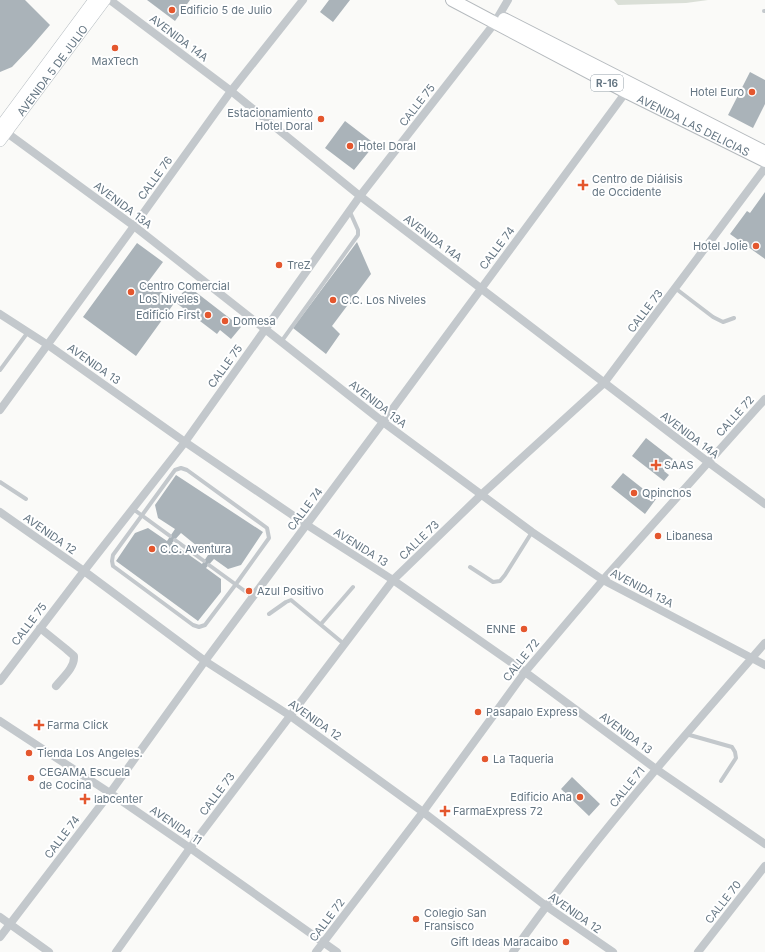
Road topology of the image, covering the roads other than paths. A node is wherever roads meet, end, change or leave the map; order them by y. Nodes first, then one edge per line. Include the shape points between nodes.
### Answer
1 (94, 0) edge
2 (105, 0) edge
3 (110, 0) edge
4 (303, 0) edge
5 (452, 0) edge
6 (468, 0) edge
7 (508, 0) edge
8 (496, 20) junction
9 (231, 91) junction
10 (626, 92) junction
11 (2, 132) edge
12 (765, 152) edge
13 (765, 161) edge
14 (765, 168) edge
15 (360, 196) junction
16 (350, 211) junction
17 (134, 226) junction
18 (481, 288) junction
19 (675, 288) junction
20 (0, 314) edge
21 (734, 318) dead end
22 (265, 329) junction
23 (28, 332) junction
24 (281, 342) junction
25 (48, 345) junction
26 (0, 370) edge
27 (604, 383) junction
28 (765, 399) edge
29 (0, 410) edge
30 (383, 422) junction
31 (185, 442) junction
32 (708, 462) junction
33 (0, 482) edge
34 (481, 495) junction
35 (26, 499) dead end
36 (765, 504) edge
37 (132, 509) junction
38 (0, 512) edge
39 (141, 515) junction
40 (307, 526) junction
41 (532, 532) junction
42 (170, 536) dead end
43 (175, 540) dead end
44 (204, 560) dead end
45 (209, 564) dead end
46 (470, 567) dead end
47 (84, 571) junction
48 (394, 580) junction
49 (603, 580) junction
50 (236, 584) junction
51 (353, 587) dead end
52 (253, 597) junction
53 (269, 614) dead end
54 (320, 624) junction
55 (40, 628) junction
56 (765, 643) edge
57 (344, 644) junction
58 (752, 658) junction
59 (205, 661) junction
60 (765, 665) edge
61 (525, 672) junction
62 (0, 681) edge
63 (56, 686) dead end
64 (290, 715) junction
65 (0, 721) edge
66 (686, 734) junction
67 (656, 769) junction
68 (721, 781) dead end
69 (110, 793) junction
70 (423, 812) junction
71 (765, 844) edge
72 (190, 848) junction
73 (765, 866) edge
74 (546, 906) junction
75 (0, 917) edge
76 (10, 924) junction
77 (0, 937) edge
78 (324, 942) junction
79 (49, 952) edge
80 (116, 952) edge
81 (316, 952) edge
82 (337, 952) edge
83 (513, 952) edge
84 (613, 952) edge
85 (698, 952) edge

1 - 11 main road, AVENIDA 5 DE JULIO
2 - 11 main road, AVENIDA 5 DE JULIO
3 - 9 street, AVENIDA 14A
4 - 9 street, CALLE 76
5 - 8 main road, AVENIDA LAS DELICIAS / R-16
6 - 8 main road, R-16
7 - 8 street, CALLE 75
8 - 10 main road, AVENIDA LAS DELICIAS / R-16
8 - 12 main road, R-16
8 - 15 street, CALLE 75
9 - 15 street, AVENIDA 14A
9 - 17 street, CALLE 76
10 - 13 main road, AVENIDA LAS DELICIAS / R-16
10 - 18 street, CALLE 74
11 - 17 street, AVENIDA 13A
14 - 19 street, CALLE 73
15 - 16 street, CALLE 75
15 - 18 street, AVENIDA 14A
16 - 22 street, CALLE 75
16 - 24 lane via 358,235
17 - 22 street, AVENIDA 13A
17 - 25 street, CALLE 76
18 - 27 street, AVENIDA 14A
18 - 30 street, CALLE 74
19 - 21 lane via 713,317 723,322
19 - 27 street, CALLE 73
20 - 23 street, AVENIDA 13
22 - 24 street, AVENIDA 13A
22 - 31 street, CALLE 75
23 - 25 street, AVENIDA 13
23 - 26 lane
24 - 30 street, AVENIDA 13A
25 - 29 street, CALLE 76
25 - 31 street, AVENIDA 13
27 - 32 street, AVENIDA 14A
27 - 34 street, CALLE 73
28 - 32 street, CALLE 72
30 - 34 street, AVENIDA 13A
30 - 40 street, CALLE 74
31 - 37 street, CALLE 75
31 - 40 street, AVENIDA 13
32 - 36 street, AVENIDA 14A
32 - 49 street, CALLE 72
33 - 35 lane
34 - 41 street, AVENIDA 13A
34 - 48 street, CALLE 73
37 - 39 lane
37 - 47 street, CALLE 75
38 - 47 street, AVENIDA 12
39 - 42 lane
39 - 50 lane via 113,555 113,566 193,625 205,625
39 - 50 lane via 175,470 181,468 267,528 269,538
40 - 48 street, AVENIDA 13
40 - 52 street, CALLE 74
41 - 46 lane via 500,581 493,582
41 - 49 street, AVENIDA 13A
43 - 44 lane
45 - 50 lane
47 - 55 street, CALLE 75
47 - 59 street, AVENIDA 12
48 - 57 street, CALLE 73
48 - 61 street, AVENIDA 13
49 - 58 street, AVENIDA 13A
49 - 61 street, CALLE 72
50 - 52 lane
51 - 54 lane
52 - 59 street, CALLE 74
53 - 54 lane via 291,600
54 - 57 lane
55 - 62 street, CALLE 75
55 - 63 street via 74,656 72,666
56 - 58 street, CALLE 71
57 - 64 street, CALLE 73
58 - 60 street, AVENIDA 13A
58 - 66 street, CALLE 71
59 - 64 street, AVENIDA 12
59 - 69 street, CALLE 74
61 - 67 street, AVENIDA 13
61 - 70 street, CALLE 72
64 - 70 street, AVENIDA 12
64 - 72 street, CALLE 73
65 - 69 street, AVENIDA 11
66 - 67 street, CALLE 71
66 - 68 lane via 732,748 735,752 736,758
67 - 71 street, AVENIDA 13
67 - 74 street, CALLE 71
69 - 72 street, AVENIDA 11
69 - 76 street, CALLE 74
70 - 74 street, AVENIDA 12
70 - 78 street, CALLE 72
72 - 78 street, AVENIDA 11
72 - 80 street, CALLE 73
73 - 85 street, CALLE 70
74 - 83 street, CALLE 71
74 - 84 street, AVENIDA 12
75 - 76 street
76 - 77 street, CALLE 74
76 - 79 street
78 - 81 street, CALLE 72
78 - 82 street, AVENIDA 11

